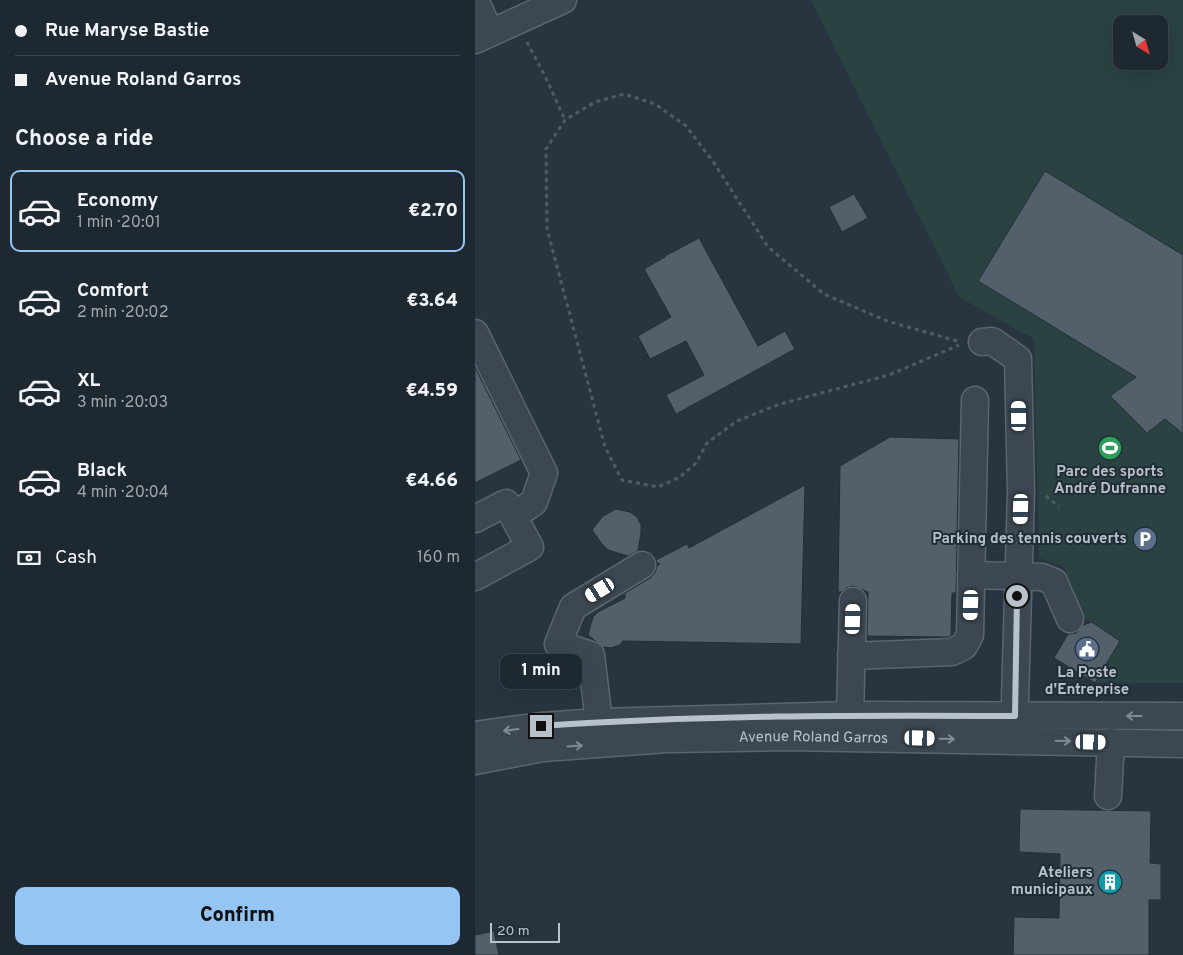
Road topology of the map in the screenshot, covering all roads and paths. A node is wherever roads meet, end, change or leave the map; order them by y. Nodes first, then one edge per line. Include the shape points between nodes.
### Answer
1 (475, 0) edge
2 (559, 1) edge
3 (515, 22) junction
4 (483, 37) edge
5 (565, 120) junction
6 (475, 334) edge
7 (982, 342) dead end
8 (975, 400) dead end
9 (514, 516) junction
10 (475, 519) edge
11 (641, 565) dead end
12 (971, 575) junction
13 (1018, 576) junction
14 (475, 577) edge
15 (853, 601) dead end
16 (1070, 618) dead end
17 (851, 656) junction
18 (850, 716) junction
19 (1183, 716) edge
20 (599, 722) junction
21 (1014, 728) junction
22 (475, 735) edge
23 (1111, 742) junction
24 (1183, 744) edge
25 (475, 761) edge
26 (1109, 796) dead end

1 - 4 street
2 - 3 street
3 - 4 street
3 - 5 path
5 - 5 path via 595,102 624,94 655,104 686,126 768,246 824,294 887,321 964,343 889,375 781,404 737,421 707,444 696,463 680,477 658,487 622,480 605,447 547,228 546,149
6 - 9 street via 544,473 534,502
7 - 13 street via 992,341 1018,359 1021,492
8 - 12 street
9 - 10 street via 506,503
9 - 14 street via 530,547
11 - 20 street via 573,607 558,644 591,655
12 - 13 street
12 - 17 street via 969,635 964,646 952,652
13 - 16 street via 1042,577 1054,582
13 - 21 street
15 - 17 street
17 - 18 street
18 - 20 street, Avenue Roland Garros
18 - 21 street, Avenue Roland Garros
19 -> 21 street, Avenue Roland Garros
20 -> 22 street, Avenue Roland Garros
21 -> 23 street, Avenue Roland Garros
25 -> 21 street, Avenue Roland Garros via 543,748 667,739
23 - 24 street, Avenue Roland Garros
23 - 26 street

